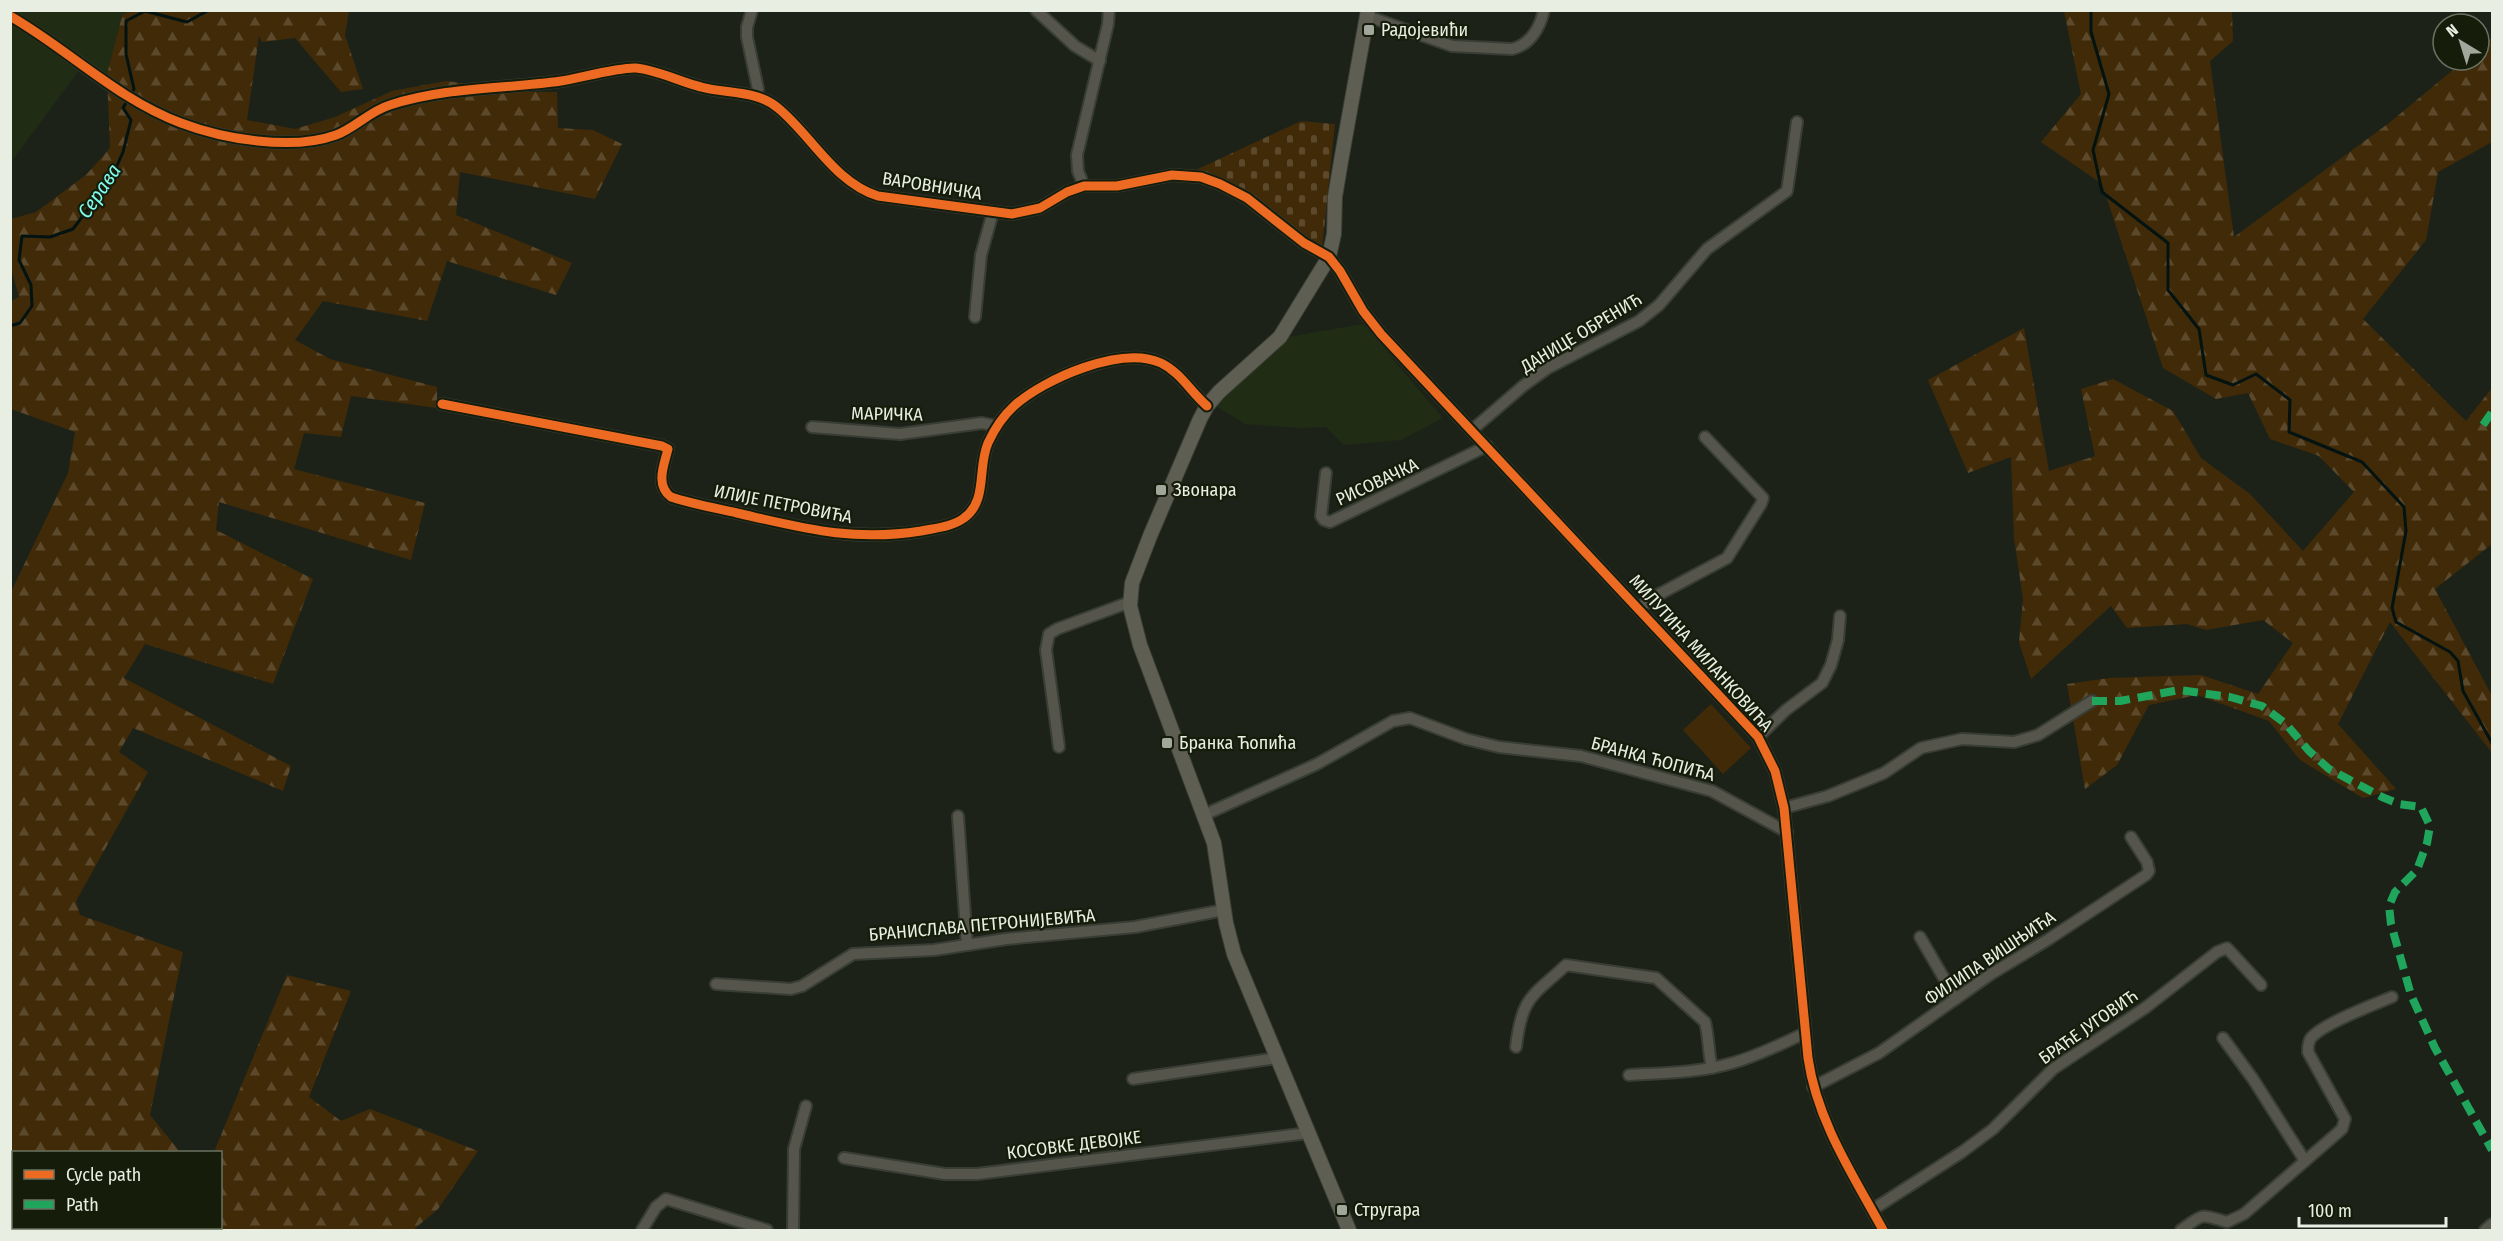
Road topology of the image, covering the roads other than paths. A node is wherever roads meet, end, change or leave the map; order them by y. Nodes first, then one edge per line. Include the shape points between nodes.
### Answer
1 (752, 10) edge
2 (1036, 10) edge
3 (1109, 10) edge
4 (1544, 10) edge
5 (1368, 13) edge
6 (10, 16) edge
7 (1100, 61) junction
8 (756, 96) junction
9 (1797, 122) dead end
10 (1084, 186) junction
11 (993, 212) junction
12 (1329, 256) junction
13 (975, 317) dead end
14 (442, 404) dead end
15 (1207, 406) junction
16 (997, 426) junction
17 (812, 427) dead end
18 (1472, 430) junction
19 (1706, 437) dead end
20 (1487, 446) junction
21 (1326, 473) dead end
22 (1130, 602) junction
23 (1639, 608) junction
24 (1840, 616) dead end
25 (2092, 701) dead end
26 (1758, 737) junction
27 (1059, 747) dead end
28 (1784, 808) junction
29 (1204, 815) junction
30 (958, 816) dead end
31 (1787, 832) junction
32 (2131, 837) dead end
33 (1224, 910) junction
34 (1920, 937) dead end
35 (967, 945) junction
36 (716, 984) dead end
37 (2261, 985) dead end
38 (2392, 996) dead end
39 (1956, 999) junction
40 (1805, 1033) junction
41 (2223, 1038) dead end
42 (1516, 1047) dead end
43 (1277, 1058) junction
44 (1712, 1068) junction
45 (1629, 1075) dead end
46 (1133, 1079) dead end
47 (1813, 1087) junction
48 (806, 1106) dead end
49 (1308, 1132) junction
50 (844, 1158) dead end
51 (2305, 1161) junction
52 (1872, 1210) junction
53 (2493, 1224) edge
54 (2223, 1226) edge
55 (642, 1230) edge
56 (766, 1230) edge
57 (794, 1230) edge
58 (1349, 1230) edge
59 (1883, 1230) edge
60 (2181, 1230) edge
61 (2485, 1230) edge

1 - 8 street via 747,32 758,88
2 - 7 street via 1075,46
3 - 7 street
4 - 5 street via 1531,39 1512,49 1452,46
5 - 12 main road via 1335,197
6 - 8 street, ВАРОВНИЧКА via 135,101 183,124 270,141 306,142 334,135 374,112 445,92 541,84 635,68 702,88
7 - 10 street via 1077,155
8 - 11 street, ВАРОВНИЧКА via 782,111 847,179 864,191
9 - 18 street, ДАНИЦЕ ОБРЕНИЋ via 1787,191 1707,249 1659,305 1639,321 1548,368
10 - 11 street, ВАРОВНИЧКА via 1033,210
10 - 12 street, ВАРОВНИЧКА via 1117,186 1172,175 1201,177 1247,198 1304,243
11 - 13 street via 981,255
12 - 15 main road via 1280,337
12 - 18 street, МИЛУТИНА МИЛАНКОВИЋА via 1369,320
14 - 16 street, ИЛИЈЕ ПЕТРОВИЋА via 662,446 668,449 661,483 670,497 822,532 864,536 940,527 963,519 978,501 983,455
15 - 16 street, ИЛИЈЕ ПЕТРОВИЋА via 1168,367 1150,359 1127,357 1077,371 1041,387 1014,406
15 - 22 main road via 1134,575
16 - 17 street, МАРИЧКА via 982,423 900,434
18 - 20 street, МИЛУТИНА МИЛАНКОВИЋА
19 - 23 street via 1763,498 1761,504 1727,558
20 - 21 street, РИСОВАЧКА via 1330,522 1321,516
20 - 23 street, МИЛУТИНА МИЛАНКОВИЋА
22 - 27 street via 1049,634 1046,650
22 - 29 main road via 1140,645
23 - 26 street, МИЛУТИНА МИЛАНКОВИЋА
24 - 26 street via 1838,640 1822,683
25 - 28 street via 2038,735 2014,742 1962,739 1921,748 1884,773 1828,796
26 - 28 street, МИЛУТИНА МИЛАНКОВИЋА via 1775,771
28 - 31 street, МИЛУТИНА МИЛАНКОВИЋА
29 - 31 street, БРАНКА ЋОПИЋА via 1317,764 1393,721 1410,718 1499,747 1581,756 1712,791
29 - 33 main road via 1215,851
30 - 35 street
31 - 40 street, МИЛУТИНА МИЛАНКОВИЋА
32 - 39 street, ФИЛИПА ВИШЊИЋА via 2147,862 2146,875
33 - 35 street, БРАНИСЛАВА ПЕТРОНИЈЕВИЋА via 1136,927
33 - 43 main road via 1236,961
34 - 39 street
35 - 36 street, БРАНИСЛАВА ПЕТРОНИЈЕВИЋА via 853,954 791,989
37 - 52 street, БРАЋЕ ЈУГОВИЋ via 2227,948 2217,952 2145,1008 2053,1069 1993,1129
38 - 51 street via 2346,1017 2310,1041 2308,1052 2345,1124
39 - 47 street, ФИЛИПА ВИШЊИЋА via 1879,1053
40 - 44 street via 1761,1054
40 - 47 street, МИЛУТИНА МИЛАНКОВИЋА
41 - 51 street
42 - 44 street via 1528,998 1566,965 1656,978 1705,1022
43 - 46 street
43 - 49 main road
44 - 45 street
47 - 52 street, МИЛУТИНА МИЛАНКОВИЋА via 1829,1130
48 - 57 street via 794,1149
49 - 50 street, КОСОВКЕ ДЕВОЈКЕ via 977,1174 945,1174
49 - 58 main road
51 - 54 street via 2244,1214
52 - 59 street, МИЛУТИНА МИЛАНКОВИЋА
53 - 61 street
54 - 60 street via 2213,1216 2201,1217
55 - 56 street via 656,1207 666,1199

